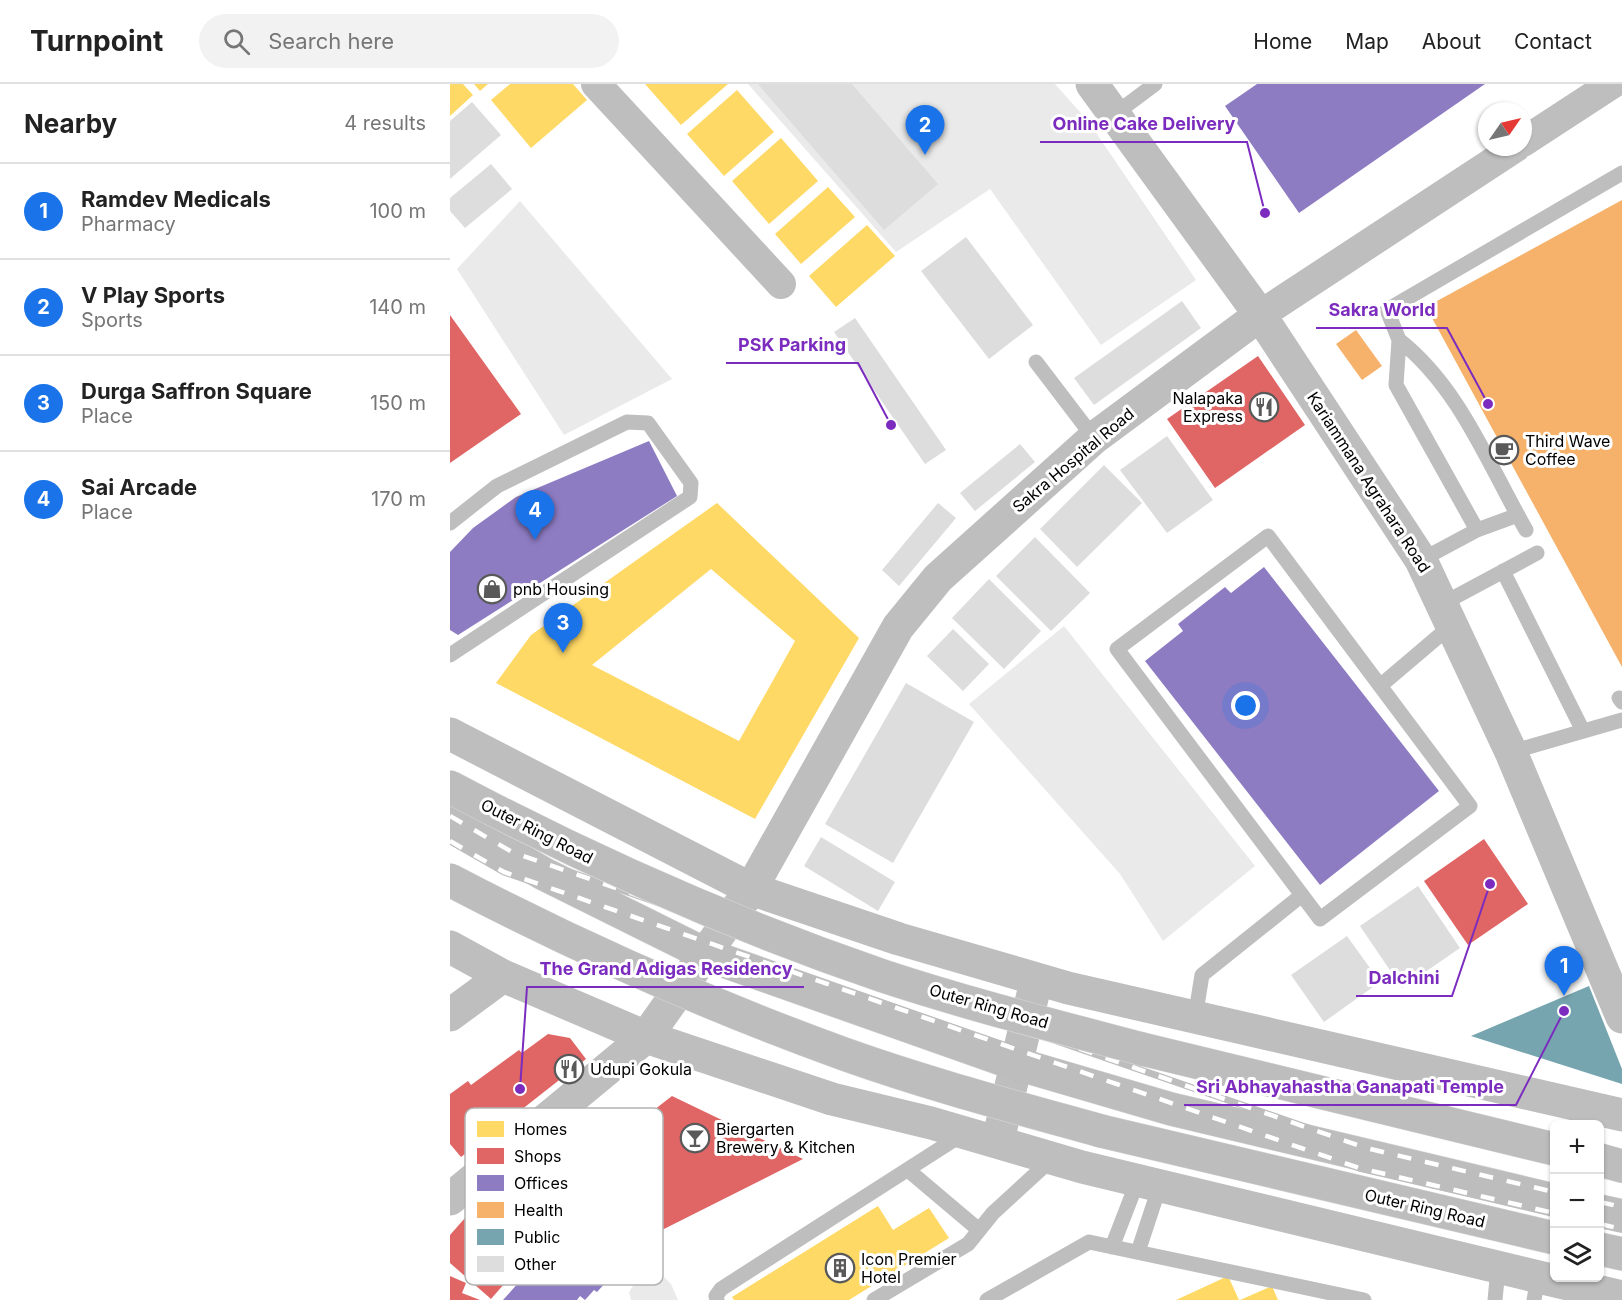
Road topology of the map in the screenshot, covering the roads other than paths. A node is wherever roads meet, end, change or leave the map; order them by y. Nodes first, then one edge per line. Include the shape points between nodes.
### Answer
1 (596, 84) edge
2 (1092, 84) edge
3 (1155, 84) edge
4 (1612, 84) edge
5 (1115, 114) junction
6 (1532, 136) edge
7 (1502, 156) edge
8 (1622, 173) edge
9 (781, 284) dead end
10 (1260, 315) junction
11 (1399, 340) junction
12 (1036, 362) dead end
13 (1094, 438) junction
14 (1518, 515) junction
15 (450, 523) edge
16 (1477, 530) junction
17 (1526, 530) dead end
18 (1537, 553) dead end
19 (1421, 560) junction
20 (1503, 571) junction
21 (1448, 614) junction
22 (450, 655) edge
23 (1380, 686) junction
24 (1622, 720) edge
25 (1582, 729) junction
26 (450, 734) edge
27 (1511, 752) junction
28 (491, 757) junction
29 (450, 787) edge
30 (452, 823) edge
31 (450, 880) edge
32 (751, 889) junction
33 (1302, 895) junction
34 (450, 947) edge
35 (707, 955) junction
36 (503, 976) junction
37 (1616, 978) edge
38 (1037, 980) junction
39 (450, 1015) edge
40 (1622, 1017) edge
41 (1195, 1018) junction
42 (646, 1037) junction
43 (1017, 1064) junction
44 (560, 1108) edge
45 (1622, 1115) edge
46 (966, 1132) junction
47 (998, 1142) junction
48 (1550, 1148) edge
49 (1053, 1158) junction
50 (1604, 1161) edge
51 (1622, 1166) edge
52 (908, 1170) junction
53 (1149, 1182) junction
54 (465, 1187) edge
55 (450, 1199) edge
56 (1550, 1199) edge
57 (1604, 1211) edge
58 (1622, 1216) edge
59 (979, 1230) junction
60 (1550, 1237) edge
61 (1112, 1247) junction
62 (1604, 1250) edge
63 (1138, 1252) junction
64 (1622, 1254) edge
65 (1496, 1285) edge
66 (1536, 1289) edge
67 (1622, 1297) edge
68 (717, 1300) edge
69 (874, 1300) edge
70 (987, 1300) edge
71 (1364, 1300) edge

1 - 9 street
2 - 5 street, Kariammana Agrahara Road
3 - 5 lane
4 - 6 street
5 - 10 street, Kariammana Agrahara Road
7 - 10 street, Sakra Hospital Road
8 - 11 lane via 1387,310
10 - 13 street, Sakra Hospital Road
10 - 19 street, Kariammana Agrahara Road
11 - 14 lane via 1421,357 1453,398
11 - 16 lane via 1396,385
12 - 13 lane
13 - 32 street, Sakra Hospital Road via 938,578 898,627
14 - 16 lane
14 - 17 lane
15 - 22 lane via 497,486 627,422 648,423 691,483 690,497
16 - 19 lane
18 - 20 lane
19 - 21 street, Kariammana Agrahara Road
20 - 21 lane
20 - 25 lane
21 - 23 lane
21 - 27 street, Kariammana Agrahara Road
23 - 33 lane via 1470,806 1320,919
23 - 33 lane via 1268,536 1117,649
24 - 25 lane
25 - 27 lane
26 - 28 street
27 - 37 street, Kariammana Agrahara Road
28 - 30 street
28 - 32 street
29 - 48 highway, Outer Ring Road, bridge via 640,881 885,976 1142,1049
30 - 35 highway
31 - 60 highway, Outer Ring Road, bridge via 561,937 846,1055 1101,1131
32 - 35 street, Sakra Hospital Road
32 - 38 street
33 - 41 lane via 1202,975
34 - 36 street
35 - 42 street, Sakra Hospital Road
35 - 43 highway
36 - 39 street
36 - 42 street
37 - 40 street, Kariammana Agrahara Road
38 - 41 street
38 - 43 street
41 - 45 street
42 - 44 street, Sakra Hospital Road
42 - 46 street via 832,1099
43 - 47 street
43 - 56 highway via 1170,1109
46 - 47 street
46 - 52 lane
47 - 49 street
49 - 53 street
49 - 59 lane
50 - 51 highway
52 - 59 lane
52 - 68 lane via 721,1289
53 - 61 lane
53 - 63 lane
53 - 65 street
54 - 55 street, Sakra Hospital Road
57 - 58 highway
59 - 69 lane via 968,1244
61 - 63 lane
61 - 70 lane via 1089,1242
62 - 64 highway
63 - 71 lane
65 - 66 street
66 - 67 street

